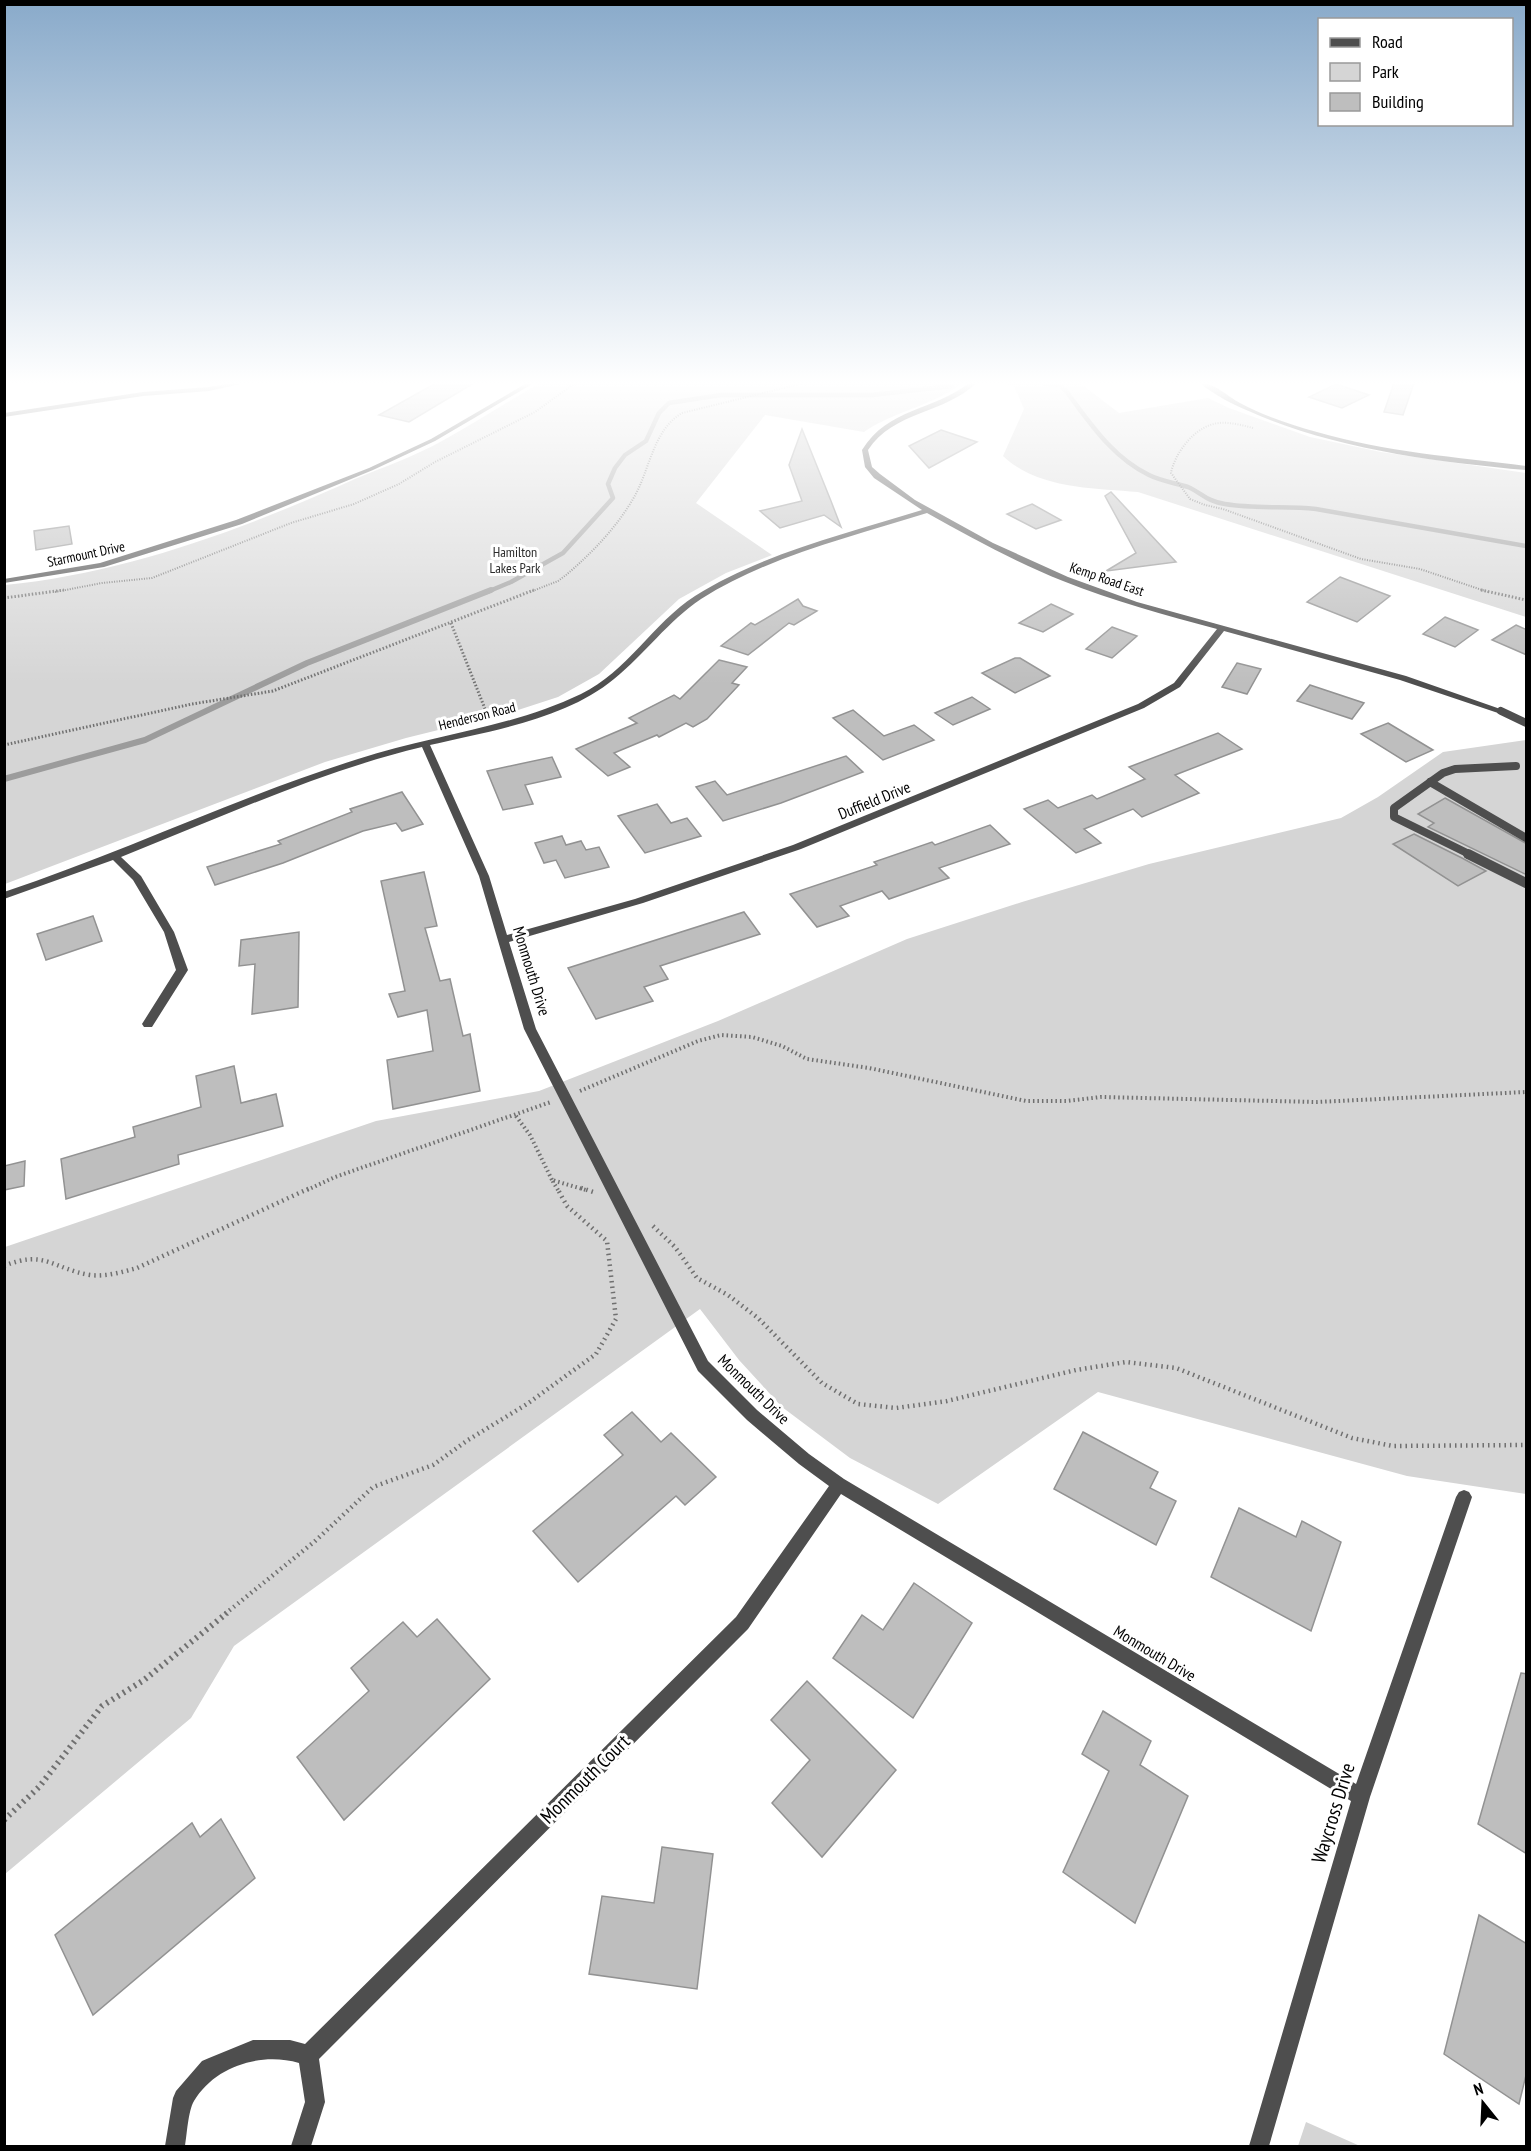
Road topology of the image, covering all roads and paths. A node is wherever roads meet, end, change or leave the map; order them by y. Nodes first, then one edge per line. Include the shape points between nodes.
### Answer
1 (335, 483) edge
2 (641, 483) edge
3 (888, 483) edge
4 (1179, 483) edge
5 (927, 511) junction
6 (4, 581) edge
7 (1527, 600) edge
8 (451, 623) junction
9 (1221, 629) junction
10 (1501, 711) joint
11 (1527, 723) edge
12 (492, 726) junction
13 (425, 743) junction
14 (4, 745) edge
15 (1516, 766) dead end
16 (1430, 782) junction
17 (1527, 838) edge
18 (113, 855) junction
19 (1527, 883) edge
20 (4, 896) edge
21 (504, 940) junction
22 (148, 1024) dead end
23 (1527, 1092) edge
24 (565, 1097) junction
25 (516, 1116) junction
26 (552, 1180) junction
27 (618, 1199) junction
28 (649, 1222) dead end
29 (4, 1266) edge
30 (1527, 1445) edge
31 (839, 1484) junction
32 (1464, 1497) dead end
33 (1361, 1797) junction
34 (4, 1820) edge
35 (308, 2055) junction
36 (175, 2146) edge
37 (301, 2146) edge
38 (1259, 2146) edge

1 - 6 street, Starmount Drive via 176,543 101,565
2 - 8 path via 628,509 572,572
3 - 5 street, Kemp Road East
4 - 7 path via 1190,499 1205,506 1361,559 1420,569 1480,590
5 - 9 street, Kemp Road East via 1065,579
5 - 12 street, Henderson Road via 736,578 698,597 597,689 565,704
8 - 12 path
8 - 14 path via 273,691
9 - 10 street, Kemp Road East via 1403,678
9 - 21 street, Duffield Drive via 1177,685 1120,715 797,847 639,901
10 - 11 lane
12 - 13 street, Henderson Road
13 - 18 street, Henderson Road via 360,762
13 - 21 street, Monmouth Drive via 484,876
15 - 16 lane via 1455,769
16 - 17 lane
16 - 19 lane via 1394,808 1394,817
18 - 20 street, Henderson Road
18 - 22 street via 138,878 169,932 182,970
21 - 24 street, Monmouth Drive via 531,1029
23 - 24 path via 1317,1102 1101,1097 1026,1101 807,1059 753,1037 721,1035
24 - 25 path
24 - 27 street, Monmouth Drive
25 - 26 path
25 - 29 path via 335,1178 137,1268 107,1276 85,1274 43,1258 27,1257
26 - 27 path
26 - 34 path via 567,1206 607,1241 616,1319 596,1354 433,1465 373,1487 314,1542 144,1680 102,1706 39,1787
27 - 31 street, Monmouth Drive via 703,1366 752,1415
28 - 30 path via 675,1247 697,1278 758,1318 822,1383 858,1404 896,1408 947,1401 1126,1362 1176,1368 1352,1438 1393,1446
31 - 33 street, Monmouth Drive
31 - 35 street, Monmouth Court via 742,1623
32 - 33 street, Waycross Drive
33 - 38 street, Waycross Drive
35 - 36 street via 290,2050 253,2050 209,2068 183,2098
35 - 37 street via 315,2102

